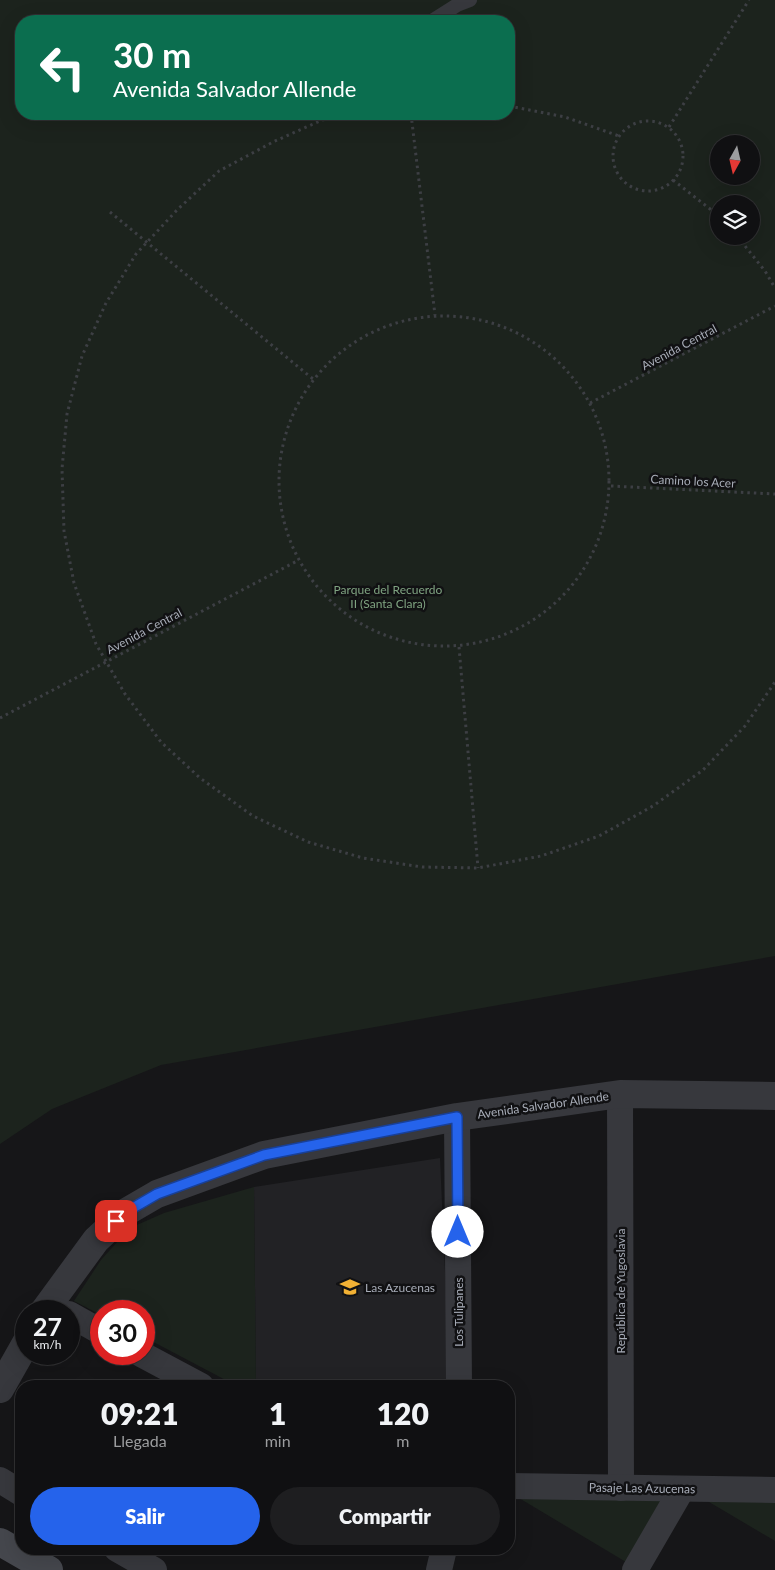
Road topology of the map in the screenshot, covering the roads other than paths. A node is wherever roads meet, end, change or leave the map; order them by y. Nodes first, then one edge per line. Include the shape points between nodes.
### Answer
1 (470, 0) edge
2 (441, 15) edge
3 (620, 1094) junction
4 (775, 1096) edge
5 (457, 1117) junction
6 (62, 1300) edge
7 (155, 1361) edge
8 (15, 1363) edge
9 (190, 1380) edge
10 (459, 1380) edge
11 (0, 1390) edge
12 (0, 1480) edge
13 (515, 1486) edge
14 (620, 1488) junction
15 (15, 1489) edge
16 (682, 1489) junction
17 (775, 1490) edge
18 (0, 1542) edge
19 (15, 1551) edge
20 (23, 1555) edge
21 (128, 1555) edge
22 (443, 1555) edge
23 (49, 1570) edge
24 (154, 1570) edge
25 (439, 1570) edge
26 (635, 1570) edge

1 - 2 lane
3 - 4 street, Avenida Salvador Allende
3 - 5 street, Avenida Salvador Allende
3 - 14 street, República de Yugoslavia
5 - 6 street, Avenida Salvador Allende via 264,1155 157,1194 126,1212 96,1240
5 - 10 street, Los Tulipanes
7 - 9 street
8 - 11 street
12 - 15 street
13 - 14 street, Pasaje Las Azucenas
14 - 16 street, Pasaje Las Azucenas
16 - 17 street, Pasaje Las Azucenas
16 - 26 street
18 - 19 main road
20 - 23 main road
21 - 24 street
22 - 25 street

